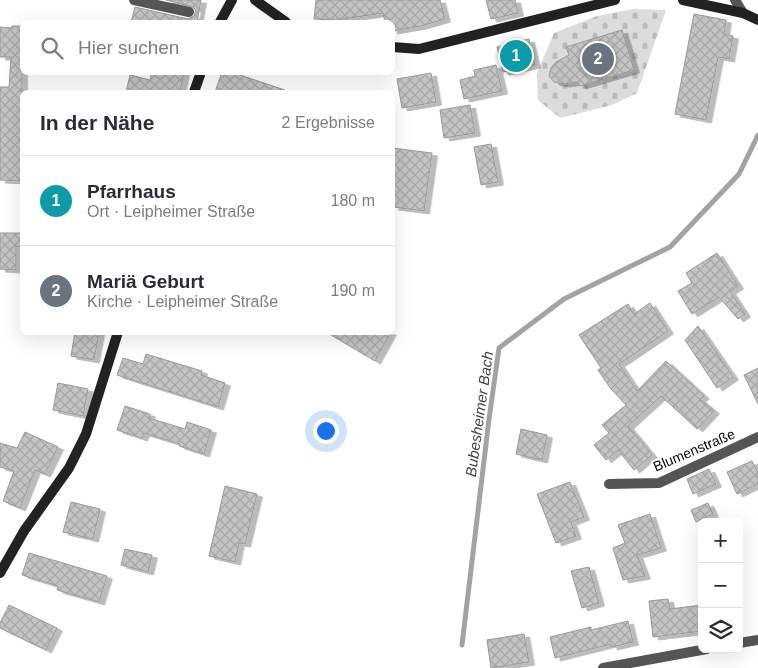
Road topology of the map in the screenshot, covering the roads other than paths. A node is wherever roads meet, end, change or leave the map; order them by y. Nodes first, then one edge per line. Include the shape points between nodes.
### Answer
1 (134, 0) edge
2 (232, 0) edge
3 (255, 0) edge
4 (615, 0) edge
5 (683, 0) edge
6 (735, 0) edge
7 (189, 12) dead end
8 (743, 13) junction
9 (221, 20) edge
10 (283, 20) edge
11 (758, 20) edge
12 (395, 47) edge
13 (200, 75) edge
14 (195, 90) edge
15 (117, 335) edge
16 (758, 437) edge
17 (609, 484) dead end
18 (0, 572) edge
19 (758, 640) edge
20 (743, 642) edge
21 (698, 651) edge
22 (603, 668) edge

1 - 7 street
2 - 9 street
3 - 10 street
4 - 12 street via 419,49
5 - 8 street
6 - 8 street
8 - 11 street
13 - 14 street
15 - 18 street via 86,434 69,468 24,531
16 - 17 street, Blumenstraße via 659,483
19 - 20 street
21 - 22 street

